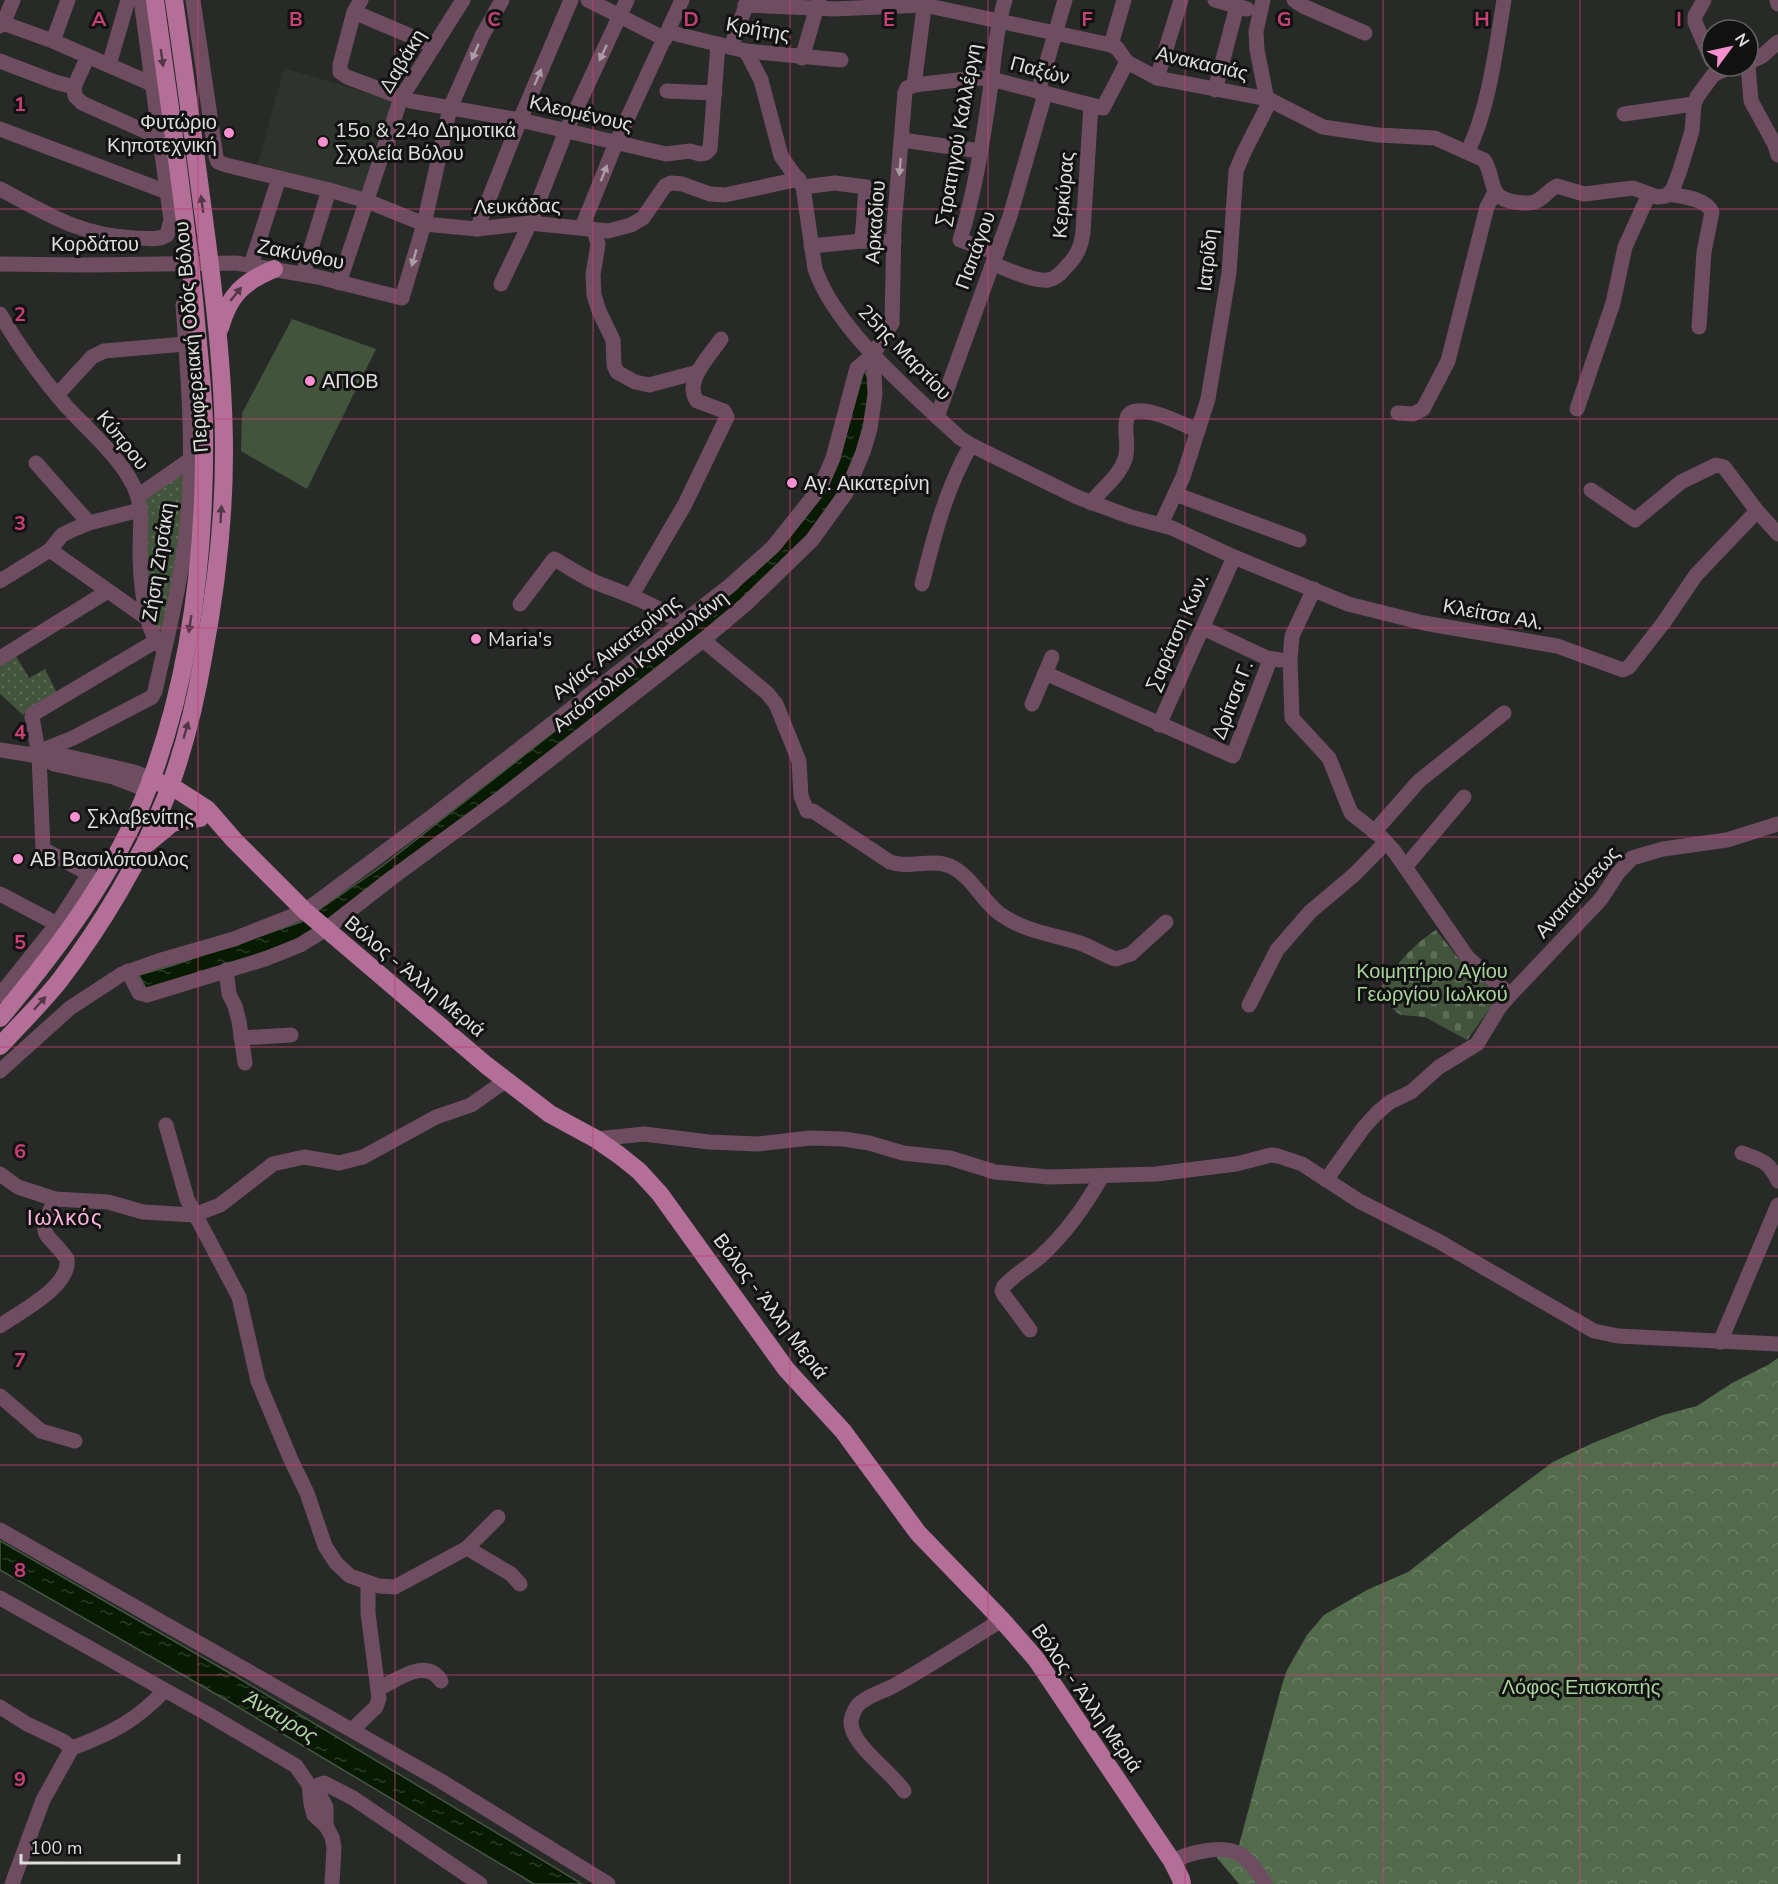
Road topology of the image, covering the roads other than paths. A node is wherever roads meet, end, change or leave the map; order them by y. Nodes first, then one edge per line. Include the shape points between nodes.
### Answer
1 (13, 0) edge
2 (68, 0) edge
3 (128, 0) edge
4 (141, 0) edge
5 (154, 0) edge
6 (174, 0) edge
7 (193, 0) edge
8 (463, 0) edge
9 (502, 0) edge
10 (571, 0) edge
11 (588, 0) edge
12 (627, 0) edge
13 (682, 0) edge
14 (1005, 0) edge
15 (1065, 0) edge
16 (1124, 0) edge
17 (1181, 0) edge
18 (1215, 0) edge
19 (1294, 0) edge
20 (1504, 0) edge
21 (1704, 0) edge
22 (747, 3) edge
23 (924, 3) edge
24 (818, 4) edge
25 (358, 6) edge
26 (1237, 6) junction
27 (1261, 6) edge
28 (620, 16) junction
29 (999, 22) junction
30 (1, 24) edge
31 (1700, 31) edge
32 (1056, 33) junction
33 (1365, 33) dead end
34 (666, 35) junction
35 (53, 41) junction
36 (1778, 42) edge
37 (1111, 45) junction
38 (434, 46) junction
39 (724, 46) junction
40 (746, 51) junction
41 (88, 56) junction
42 (1760, 57) edge
43 (802, 58) junction
44 (842, 60) dead end
45 (0, 61) edge
46 (1126, 62) junction
47 (109, 65) junction
48 (1157, 78) junction
49 (1709, 78) edge
50 (1749, 78) edge
51 (992, 79) junction
52 (152, 84) junction
53 (911, 86) junction
54 (75, 87) junction
55 (1215, 90) junction
56 (667, 91) dead end
57 (715, 93) junction
58 (1042, 93) junction
59 (401, 98) junction
60 (1268, 99) junction
61 (1694, 104) junction
62 (1090, 105) junction
63 (450, 108) junction
64 (1624, 114) dead end
65 (520, 120) junction
66 (0, 129) edge
67 (566, 130) junction
68 (160, 138) junction
69 (902, 140) junction
70 (616, 143) junction
71 (980, 151) junction
72 (1468, 151) junction
73 (1778, 155) edge
74 (279, 178) junction
75 (801, 183) junction
76 (0, 189) edge
77 (329, 190) junction
78 (167, 192) junction
79 (1495, 192) junction
80 (1649, 194) junction
81 (1669, 194) junction
82 (367, 201) junction
83 (530, 222) junction
84 (424, 224) junction
85 (477, 229) junction
86 (588, 229) junction
87 (862, 241) junction
88 (894, 242) junction
89 (811, 246) junction
90 (995, 259) junction
91 (210, 262) junction
92 (190, 263) junction
93 (0, 264) edge
94 (251, 265) junction
95 (274, 269) junction
96 (303, 274) junction
97 (339, 283) junction
98 (501, 284) dead end
99 (183, 305) dead end
100 (1, 319) edge
101 (1699, 327) dead end
102 (217, 336) junction
103 (721, 339) dead end
104 (185, 344) junction
105 (873, 355) junction
106 (698, 372) junction
107 (57, 395) junction
108 (1577, 410) dead end
109 (1398, 413) dead end
110 (937, 417) junction
111 (1198, 431) junction
112 (971, 445) junction
113 (191, 459) junction
114 (36, 463) dead end
115 (1591, 490) dead end
116 (1175, 494) junction
117 (139, 503) junction
118 (1091, 503) junction
119 (1757, 511) junction
120 (89, 523) junction
121 (1161, 524) junction
122 (1778, 534) edge
123 (1299, 540) dead end
124 (50, 550) junction
125 (1234, 557) junction
126 (0, 581) edge
127 (922, 584) dead end
128 (1314, 589) junction
129 (108, 591) junction
130 (632, 595) junction
131 (520, 604) dead end
132 (148, 619) junction
133 (681, 623) junction
134 (1203, 628) junction
135 (703, 640) junction
136 (160, 645) junction
137 (0, 657) edge
138 (1052, 657) dead end
139 (1290, 659) junction
140 (1270, 660) junction
141 (1045, 673) junction
142 (1032, 704) dead end
143 (1504, 713) dead end
144 (1159, 725) junction
145 (0, 750) edge
146 (39, 756) junction
147 (149, 784) junction
148 (168, 792) junction
149 (1464, 797) dead end
150 (200, 818) junction
151 (1778, 824) edge
152 (1380, 837) junction
153 (234, 840) junction
154 (142, 848) junction
155 (1406, 866) junction
156 (0, 894) edge
157 (305, 910) junction
158 (1166, 922) dead end
159 (57, 924) junction
160 (326, 929) junction
161 (226, 970) junction
162 (128, 971) junction
163 (0, 995) edge
164 (1510, 995) junction
165 (1249, 1005) dead end
166 (0, 1018) edge
167 (291, 1035) dead end
168 (241, 1038) junction
169 (0, 1046) edge
170 (245, 1063) dead end
171 (0, 1071) edge
172 (505, 1081) junction
173 (166, 1125) dead end
174 (596, 1139) junction
175 (1742, 1153) dead end
176 (0, 1174) edge
177 (1102, 1176) junction
178 (1326, 1180) junction
179 (1778, 1180) edge
180 (55, 1199) junction
181 (1778, 1205) edge
182 (195, 1215) junction
183 (0, 1326) edge
184 (1030, 1330) dead end
185 (1720, 1342) junction
186 (1778, 1344) edge
187 (0, 1396) edge
188 (75, 1441) dead end
189 (498, 1517) dead end
190 (0, 1530) edge
191 (467, 1548) junction
192 (368, 1583) junction
193 (520, 1584) dead end
194 (0, 1598) edge
195 (1002, 1620) junction
196 (441, 1681) dead end
197 (378, 1689) junction
198 (164, 1691) junction
199 (0, 1707) edge
200 (352, 1730) junction
201 (72, 1748) junction
202 (904, 1791) dead end
203 (326, 1826) junction
204 (1172, 1861) junction
205 (12, 1884) edge
206 (332, 1884) edge
207 (480, 1884) edge
208 (608, 1884) edge
209 (1182, 1884) edge
210 (1265, 1884) edge

1 - 30 street
2 - 35 street
3 - 47 street
4 - 52 street
5 -> 92 main road, Περιφερειακή Οδός Βόλου
91 -> 6 main road, Περιφερειακή Οδός Βόλου
7 - 74 street, Λευκάδας via 216,157 221,164
8 - 38 street, Δαβάκη
9 -> 63 street
65 -> 10 street
11 - 28 street, Κρήτης
12 - 28 street
13 - 34 street
14 - 29 street, Στρατηγού Καλλέργη
15 - 32 street, Παπάγου
16 - 37 street
17 - 48 street
18 - 26 street
19 - 33 street
20 - 72 street via 1492,69 1476,135
21 - 31 street via 1695,16
22 - 24 street via 764,8
22 - 39 street
23 - 24 street via 863,9
23 - 29 street
23 - 53 street, Αρκαδίου
24 - 43 street
25 - 38 street
25 - 59 street, Κλεομένους via 340,65 342,74
26 - 27 street
26 - 55 street
27 - 60 street via 1257,50
28 - 34 street, Κρήτης
28 -> 67 street
29 - 32 street
29 - 51 street, Στρατηγού Καλλέργη
30 - 35 street
32 - 37 street
32 - 58 street, Παπάγου
34 - 39 street, Κρήτης
34 - 70 street
35 - 41 street
36 - 42 street
37 - 46 street, Ανακασιάς
38 - 59 street, Δαβάκη
39 - 40 street, Κρήτης
39 - 57 street, Κλεομένους
40 - 43 street, Κρήτης
40 - 75 street, 25ης Μαρτίου via 762,86 781,156
41 - 47 street
41 - 54 street
43 - 44 street, Κρήτης
45 - 54 street
46 - 48 street, Ανακασιάς
46 - 62 street via 1103,108
47 - 52 street
48 - 55 street, Ανακασιάς
49 - 61 street
50 - 73 street via 1751,101
51 - 53 street, Παξών
51 - 58 street, Παξών
51 - 71 street, Στρατηγού Καλλέργη
52 - 68 street
53 - 69 street, Αρκαδίου via 905,92
54 - 68 street via 75,96 82,103
55 - 60 street, Ανακασιάς
56 - 57 street
57 - 70 street, Κλεομένους via 712,144 706,153 666,154
58 - 62 street, Παξών
58 - 90 street, Παπάγου via 1014,205
59 - 63 street, Κλεομένους
59 - 82 street, Δαβάκη
60 - 72 street, Ανακασιάς via 1323,126 1378,135 1435,138
60 - 111 street, Ιατρίδη via 1265,114 1236,171 1229,273 1208,399
61 - 64 street
61 - 81 street via 1690,138
62 - 90 street, Κερκύρας via 1083,232 1077,255 1058,276 1047,280 1033,278
63 - 65 street, Κλεομένους
63 - 84 street
65 - 67 street, Κλεομένους
65 - 85 street
66 - 78 street
67 - 70 street, Κλεομένους
67 - 83 street
68 - 78 street
69 - 71 street
69 -> 88 street, Αρκαδίου
86 -> 70 street
71 - 90 street, Στρατηγού Καλλέργη via 960,240
72 - 79 street via 1486,162
74 - 77 street, Λευκάδας
74 - 94 street
75 - 86 street, Λευκάδας via 725,195 671,183 640,220 608,231
75 - 87 street via 866,187
75 - 89 street, 25ης Μαρτίου
76 - 78 street via 82,229 158,239 167,235 171,220
77 - 82 street, Λευκάδας
77 - 96 street
79 - 80 street via 1504,199 1522,203 1536,202 1557,186 1584,194 1628,188
79 - 109 street via 1483,219 1448,361 1425,407 1413,414
80 - 81 street
80 - 108 street via 1625,247 1613,303
81 - 101 street via 1703,202 1712,212 1704,252
82 - 84 street, Λευκάδας
82 - 97 street, Δαβάκη
83 - 85 street, Λευκάδας
83 - 86 street, Λευκάδας
83 - 98 street
84 - 85 street, Λευκάδας
84 -> 97 street, Ζακύνθου via 402,298
86 - 106 street via 598,244 594,295 613,340 617,372 649,385
87 - 88 street
87 - 89 street
88 - 105 street, Αρκαδίου via 893,320
89 - 105 street, 25ης Μαρτίου via 825,292
90 - 110 street, Παπάγου
91 - 92 street, Ζακύνθου
91 - 94 street, Ζακύνθου
91 - 102 main road, Περιφερειακή Οδός Βόλου
92 - 93 street, Κορδάτου
92 -> 147 main road, Περιφερειακή Οδός Βόλου via 204,419 198,566 175,699
94 - 95 street, Ζακύνθου
95 - 96 street, Ζακύνθου
102 -> 95 main road via 238,291
96 - 97 street, Ζακύνθου
99 - 104 street, Ζήση Ζησάκη
100 - 107 street, Κύπρου
148 -> 102 main road, Περιφερειακή Οδός Βόλου via 198,687 216,590 224,454
103 - 106 street
104 - 107 street via 104,351 92,357
104 - 113 street, Ζήση Ζησάκη
105 - 110 street, 25ης Μαρτίου
105 - 133 street, Αγίας Αικατερίνης via 857,368 833,458 816,494 773,548
105 - 135 street, Απόστολου Καραουλάνη via 875,394 870,429 846,493 803,550
106 - 130 street via 692,387 697,401 724,411 727,417 685,504
107 - 117 street, Κύπρου via 112,455 130,480
110 - 112 street, 25ης Μαρτίου
111 - 116 street, Ιατρίδη
111 - 118 street via 1158,414 1131,413 1127,418 1124,463
112 - 118 street, 25ης Μαρτίου
112 - 127 street via 949,488
113 - 117 street
113 - 136 street, Ζήση Ζησάκη via 184,550
114 - 120 street
115 - 119 street via 1635,520 1676,485 1718,465 1724,467
116 - 121 street, Ιατρίδη
116 - 123 street
117 - 120 street
117 - 132 street, Κύπρου via 141,569
118 - 121 street, 25ης Μαρτίου
119 - 122 street
119 - 128 street, Κλείτσα Αλ. via 1696,575 1657,632 1623,670 1557,646 1376,612
120 - 124 street via 67,532
121 - 125 street, Κλείτσα Αλ.
124 - 126 street
124 - 129 street
125 - 128 street, Κλείτσα Αλ.
125 - 134 street, Σαράτση Κων.
128 - 139 street via 1293,630
129 - 132 street
129 - 137 street
130 - 131 street via 593,582 554,559
130 - 133 street
132 - 136 street, Κύπρου
133 - 157 street, Αγίας Αικατερίνης
134 - 140 street
134 - 144 street, Σαράτση Κων.
135 - 158 street via 776,704 799,761 801,796 807,811 894,863 941,863 951,867 1002,915 1031,930 1078,942 1112,958 1131,954
135 - 160 street, Απόστολου Καραουλάνη
136 - 146 street, Ζήση Ζησάκη via 152,696
136 - 146 street via 35,711 32,717
138 - 141 street
139 - 140 street
139 - 152 street via 1292,718 1329,758 1351,813
140 - 144 street, Δρίτσα Γ. via 1233,756
141 - 142 street
141 - 144 street
143 - 152 street via 1419,781
145 - 146 street
146 - 147 street via 53,753 130,771
146 - 159 street via 43,849 89,874
147 - 148 main road, Βόλος - Άλλη Μεριά
147 - 166 main road, Περιφερειακή Οδός Βόλου via 111,864 83,910
148 - 150 main road, Βόλος - Άλλη Μεριά
148 - 153 main road, Βόλος - Άλλη Μεριά via 207,809
148 - 154 main road, Περιφερειακή Οδός Βόλου
149 - 155 street
150 - 153 main road, Βόλος - Άλλη Μεριά
150 - 154 main road via 168,825
151 - 164 street, Αναπαύσεως via 1735,838 1632,858 1601,899
152 - 155 street
152 - 165 street via 1355,874 1310,912 1277,950
153 - 157 main road, Βόλος - Άλλη Μεριά
169 -> 154 main road, Περιφερειακή Οδός Βόλου via 61,979
155 - 164 street via 1468,958
156 - 159 street
157 - 160 main road, Βόλος - Άλλη Μεριά
157 - 162 street, Αγίας Αικατερίνης via 234,939
159 - 163 street
160 - 161 street, Απόστολου Καραουλάνη via 300,945
160 - 172 main road, Βόλος - Άλλη Μεριά
161 - 162 street, Απόστολου Καραουλάνη via 146,996 139,993
161 - 168 street
162 - 171 street, Αγίας Αικατερίνης via 70,1008
164 - 178 street, Αναπαύσεως via 1478,1044 1378,1112
167 - 168 street
168 - 170 street
172 - 174 main road, Βόλος - Άλλη Μεριά via 550,1114
172 - 182 street via 471,1105 436,1117 363,1157 339,1163 304,1157 273,1164 220,1205
173 - 182 street
174 - 177 street via 644,1134 758,1144 844,1139 903,1154 950,1158 1020,1176
174 - 195 main road, Βόλος - Άλλη Μεριά via 660,1194 786,1369 843,1431 918,1533
175 - 179 street via 1767,1163
176 - 180 street via 18,1186
177 - 178 street via 1156,1174 1236,1164 1271,1155 1302,1164
177 - 184 street via 1090,1197 1041,1256 1004,1286 1002,1291 1007,1300
178 - 185 street via 1484,1267 1586,1329 1618,1336
180 - 182 street via 108,1202 143,1212
180 - 183 street via 45,1231 67,1259 67,1270 36,1303
181 - 185 street
182 - 192 street via 239,1297 258,1381 307,1493 325,1546 345,1572
185 - 186 street
187 - 188 street via 41,1431
189 - 191 street
190 - 200 street
191 - 192 street via 398,1586
191 - 193 street via 506,1570
192 - 197 street
194 - 198 street
195 - 202 street via 857,1706 851,1723 853,1730 867,1753
195 - 204 main road, Βόλος - Άλλη Μεριά via 1048,1675
196 - 197 street via 435,1672 421,1669
197 - 200 street via 376,1707
198 - 201 street via 124,1726
198 - 203 street via 296,1766 309,1785 314,1815
199 - 201 street
200 - 208 street
201 - 205 street via 43,1800
203 - 206 street via 333,1842
203 - 207 street via 326,1806 317,1790 324,1783 353,1798
204 - 209 main road, Βόλος - Άλλη Μεριά
204 - 210 street via 1190,1853 1231,1849 1246,1859

